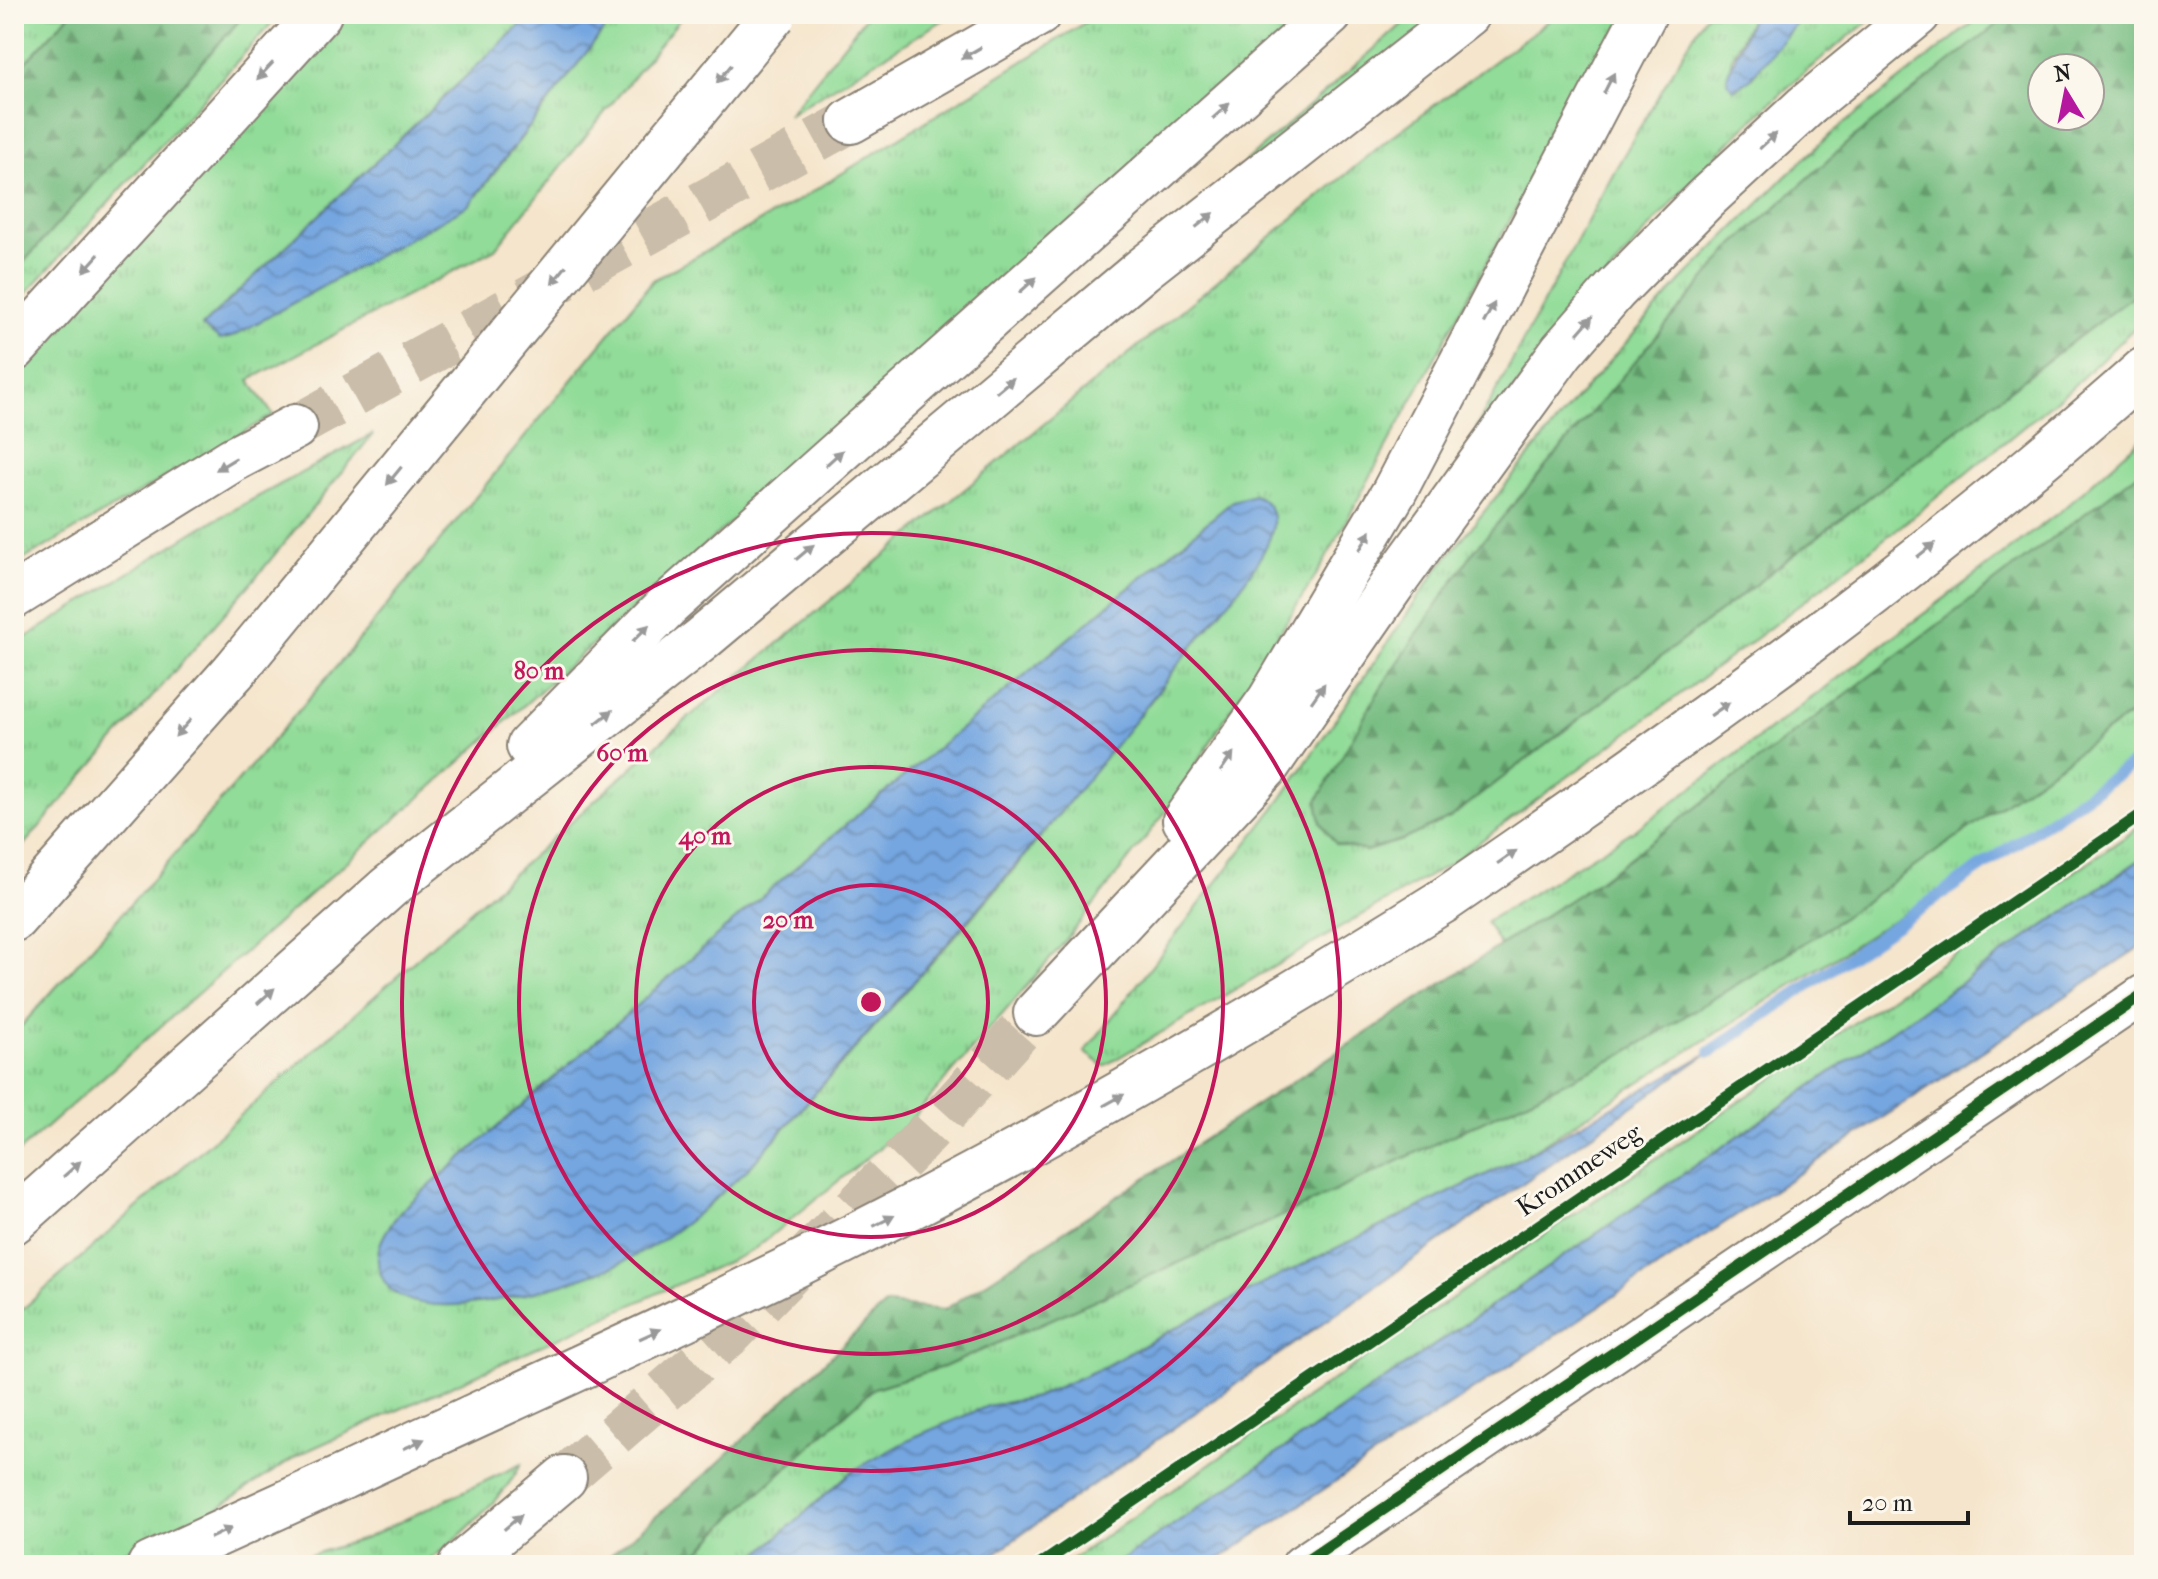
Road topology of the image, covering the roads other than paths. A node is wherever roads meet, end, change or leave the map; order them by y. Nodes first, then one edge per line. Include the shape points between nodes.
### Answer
1 (319, 14) edge
2 (774, 14) edge
3 (1038, 14) edge
4 (1330, 14) edge
5 (1467, 14) edge
6 (1644, 14) edge
7 (1918, 14) edge
8 (851, 121) tunnel mouth
9 (14, 349) edge
10 (2144, 370) edge
11 (295, 427) tunnel mouth
12 (14, 596) edge
13 (389, 887) junction
14 (14, 919) edge
15 (2144, 994) edge
16 (14, 1221) edge
17 (564, 1478) tunnel mouth
18 (150, 1565) edge
19 (461, 1565) edge
20 (1301, 1565) edge

1 -> 9 highway
2 -> 14 highway, bridge via 235,670
3 -> 8 highway
13 -> 4 highway via 668,605
13 -> 5 highway via 701,640 1142,270
6 - 7 highway via 1394,492 1270,700 1040,1008 1267,766 1562,351 1615,290 1795,116
18 -> 10 highway, bridge via 727,1298 982,1170 1258,1017 1443,901 1747,690 2074,433
11 -> 12 highway via 232,460
16 -> 13 highway
15 - 20 street
19 -> 17 highway

